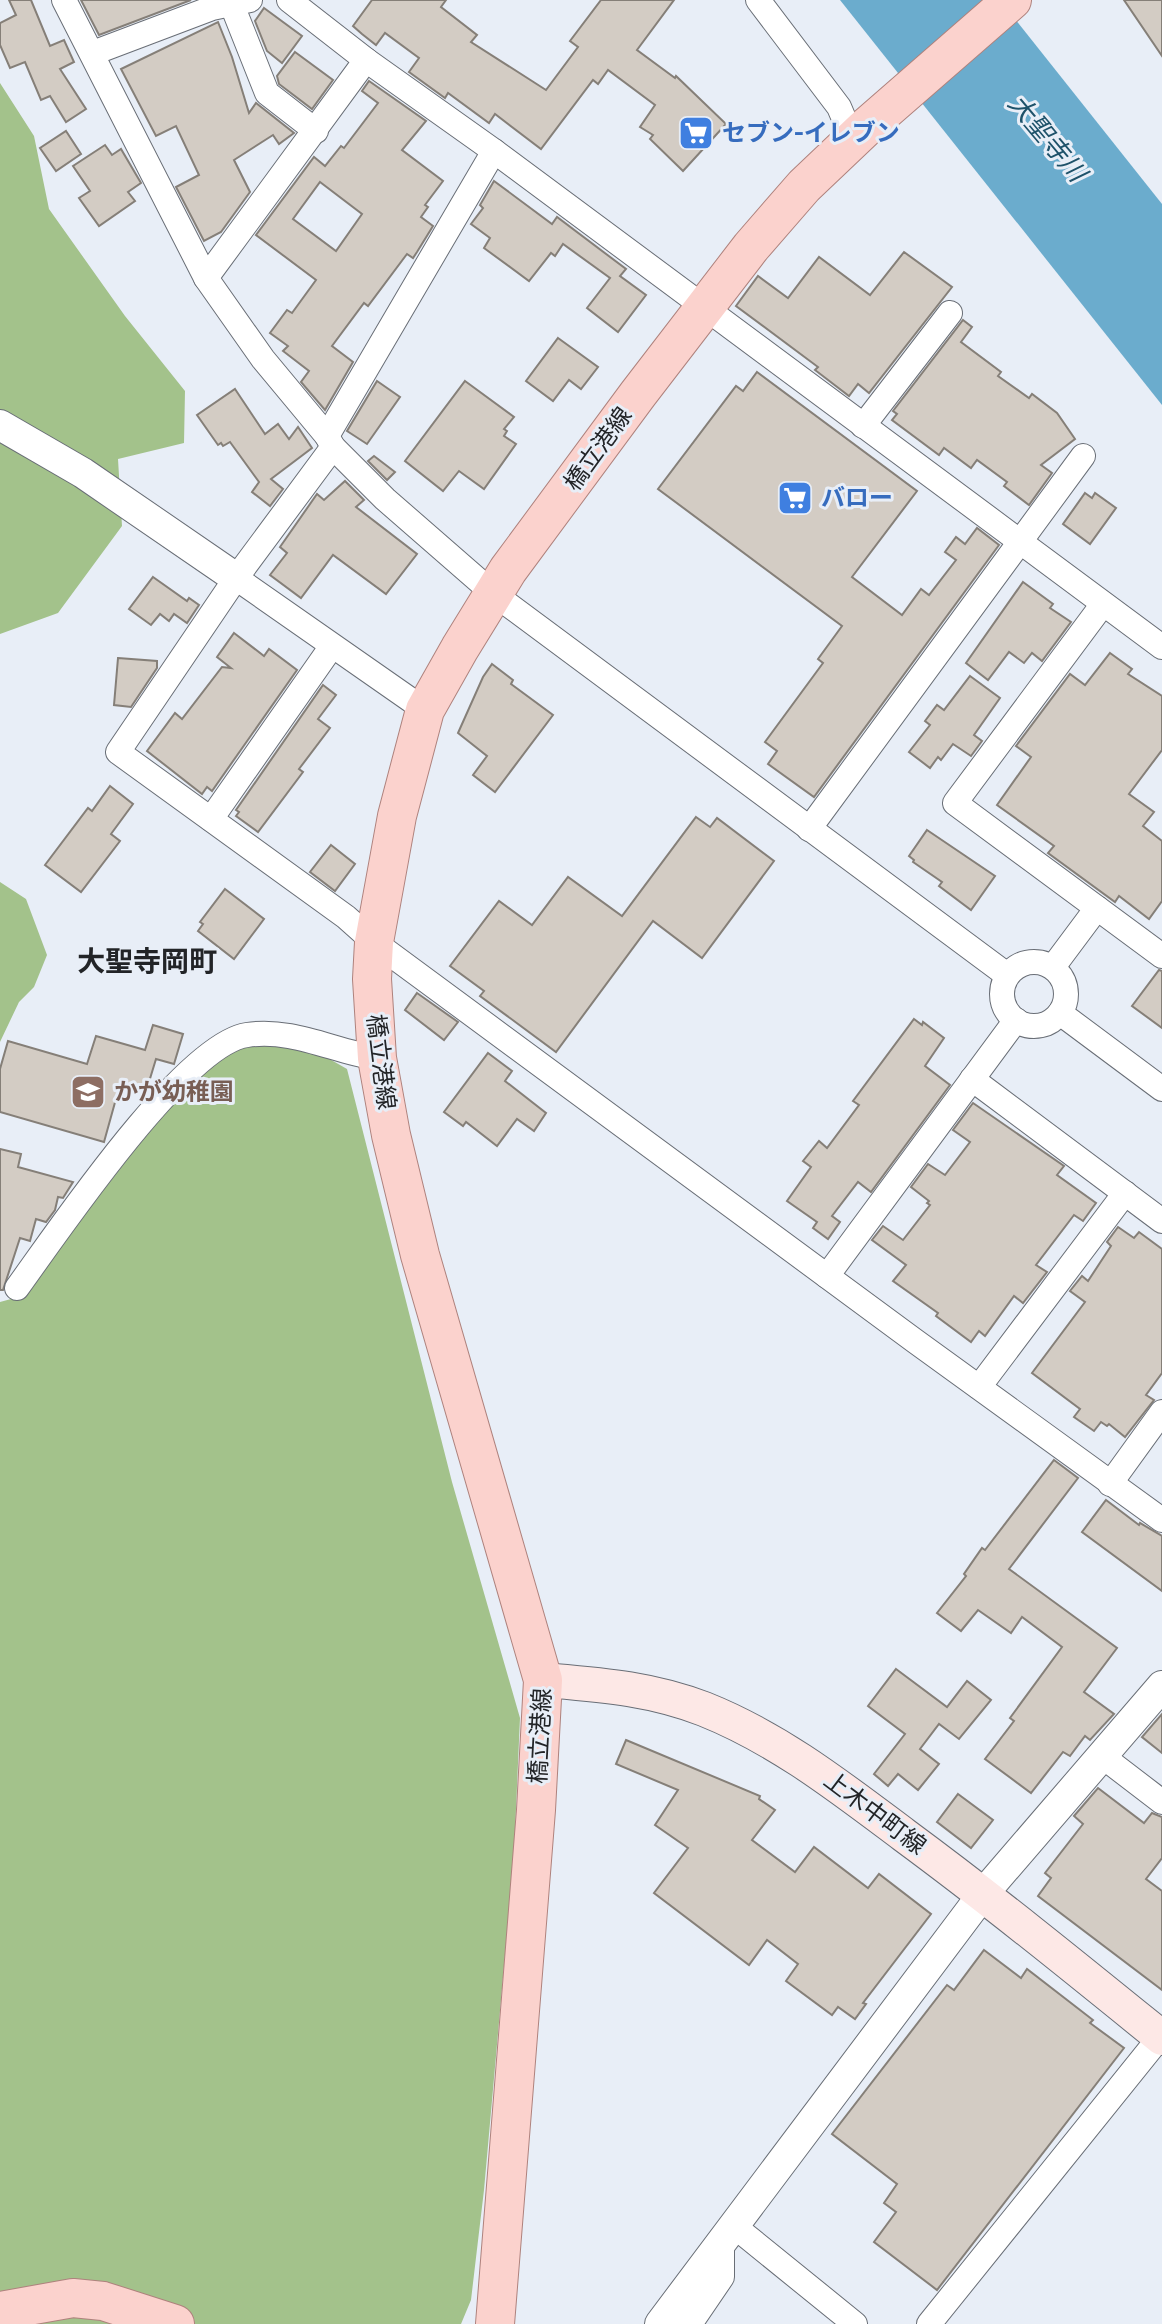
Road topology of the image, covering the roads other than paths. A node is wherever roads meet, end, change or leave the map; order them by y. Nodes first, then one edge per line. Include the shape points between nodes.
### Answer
1 (64, 0) edge
2 (289, 0) edge
3 (758, 0) edge
4 (1012, 0) edge
5 (241, 3) edge
6 (93, 53) junction
7 (366, 60) junction
8 (316, 131) junction
9 (858, 134) junction
10 (494, 151) junction
11 (206, 278) junction
12 (703, 308) junction
13 (950, 313) dead end
14 (0, 425) edge
15 (863, 426) junction
16 (330, 442) junction
17 (1083, 456) dead end
18 (1020, 541) junction
19 (236, 578) junction
20 (494, 594) junction
21 (1103, 604) junction
22 (332, 646) junction
23 (1162, 647) edge
24 (425, 710) junction
25 (211, 819) junction
26 (809, 829) junction
27 (1097, 908) junction
28 (374, 942) junction
29 (1162, 956) edge
30 (1053, 967) junction
31 (1007, 975) junction
32 (1060, 1013) junction
33 (1016, 1020) junction
34 (377, 1058) junction
35 (972, 1079) junction
36 (1162, 1089) edge
37 (1125, 1193) junction
38 (1162, 1221) edge
39 (827, 1276) junction
40 (17, 1288) dead end
41 (979, 1387) junction
42 (1162, 1412) edge
43 (1110, 1484) junction
44 (1162, 1520) edge
45 (543, 1680) junction
46 (1162, 1686) edge
47 (1102, 1756) junction
48 (1162, 1802) edge
49 (983, 1894) junction
50 (1161, 2038) edge
51 (728, 2234) junction
52 (0, 2311) edge
53 (175, 2324) edge
54 (495, 2324) edge
55 (660, 2324) edge
56 (690, 2324) edge
57 (855, 2324) edge
58 (929, 2324) edge

1 - 6 street
2 - 7 street
3 - 9 street
4 - 9 main road, 橋立港線
5 - 6 street via 212,8
5 - 8 street via 267,93
6 - 11 street
7 - 8 street
7 - 10 street
8 - 11 street
9 - 12 main road, 橋立港線 via 775,218
10 - 12 street
10 - 16 street
11 - 16 street
12 - 15 street
12 - 20 main road, 橋立港線
13 - 15 street
14 - 19 street via 83,473
15 - 18 street
16 - 19 street
16 - 20 street via 385,499
17 - 18 street
18 - 21 street
18 - 26 street
19 - 22 street
19 - 25 street via 118,752
20 - 24 main road, 橋立港線
20 - 26 street
21 - 23 street
21 - 27 street via 955,803
22 - 24 street
22 - 25 street
24 - 28 main road, 橋立港線 via 397,816
25 - 28 street
26 - 31 street
27 - 29 street
27 - 30 street
28 - 34 main road, 橋立港線
28 - 39 street
30 - 31 street via 1023,963
30 - 32 street via 1065,984
31 - 33 street via 1002,997
32 - 33 street via 1042,1025
32 - 36 street
33 - 35 street
34 - 40 street via 277,1033 244,1035 224,1044 177,1081
34 - 45 main road, 橋立港線 via 420,1255
35 - 37 street
35 - 39 street
37 - 38 street
37 - 41 street
39 - 41 street
41 - 43 street
42 - 43 street
43 - 44 street
45 - 49 main road, 上木中町線 via 626,1686 703,1709 750,1730 791,1751
45 - 54 main road, 橋立港線
46 - 47 street
47 - 48 street
47 - 49 street
49 - 50 main road, 上木中町線
49 - 51 street
50 - 58 street
51 - 55 street
51 - 56 street via 722,2277
51 - 57 street
52 - 53 main road via 73,2298 103,2301

